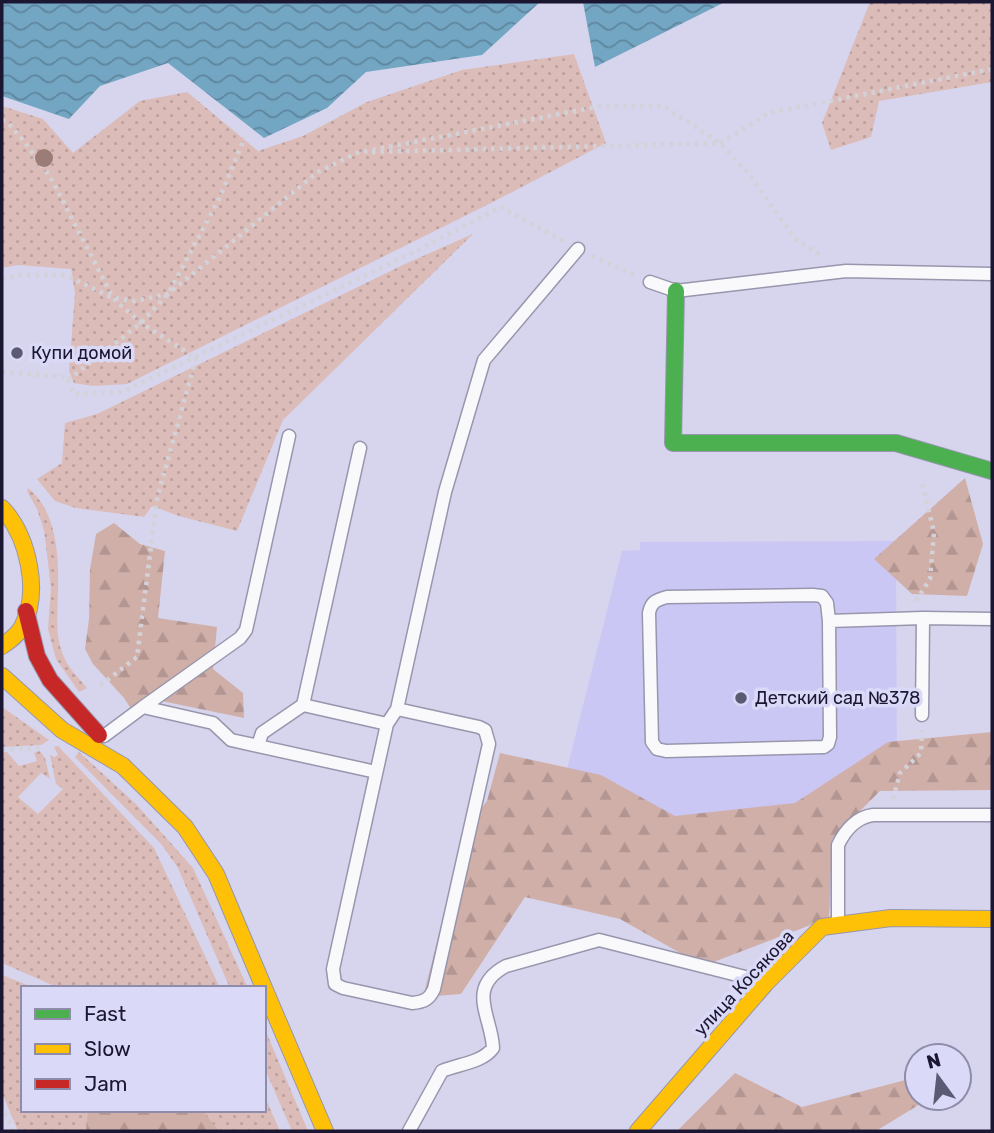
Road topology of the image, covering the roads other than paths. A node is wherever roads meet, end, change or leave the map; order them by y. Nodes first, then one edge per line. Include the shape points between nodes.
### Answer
1 (578, 249) road end
2 (992, 274) edge
3 (650, 282) road end
4 (676, 291) junction
5 (289, 436) dead end
6 (360, 448) dead end
7 (992, 471) edge
8 (2, 508) edge
9 (26, 611) junction
10 (923, 618) junction
11 (992, 619) edge
12 (829, 621) junction
13 (2, 646) edge
14 (2, 676) edge
15 (303, 705) junction
16 (143, 707) junction
17 (397, 709) junction
18 (922, 715) road end
19 (387, 724) junction
20 (102, 738) junction
21 (257, 746) junction
22 (123, 766) junction
23 (376, 772) junction
24 (992, 815) edge
25 (992, 919) edge
26 (838, 925) junction
27 (766, 983) junction
28 (263, 986) edge
29 (266, 993) edge
30 (325, 1131) edge
31 (409, 1131) edge
32 (638, 1131) edge

1 - 17 lane via 484,359 445,492
2 - 4 lane via 846,271
3 - 4 lane
4 - 7 street via 673,443 896,443
5 - 16 lane via 246,630
6 - 15 lane
8 - 9 street via 14,520 26,556
9 - 13 street via 23,626
9 - 20 street via 37,656 50,680
10 - 11 lane
10 - 12 lane
10 - 18 lane
12 - 12 lane via 822,596 656,600 649,614 652,743 666,751 824,747 831,737
14 - 22 street via 62,730
15 - 19 lane
15 - 21 lane via 262,733
16 - 20 lane
16 - 21 lane via 212,723 231,740
17 - 19 lane
17 - 23 lane via 479,727 485,730 489,744 435,989 423,1002 343,988 333,977
19 - 23 lane
20 - 22 street
21 - 23 lane
22 - 28 street via 185,827 216,874
24 - 26 lane via 873,815 859,819 840,841 838,851
25 - 26 street, улица Косякова via 891,918
26 - 27 street, улица Косякова via 821,928
27 - 31 lane via 599,940 506,966 492,977 482,999 493,1048 481,1058 442,1071
27 - 32 street, улица Косякова
29 - 30 street

